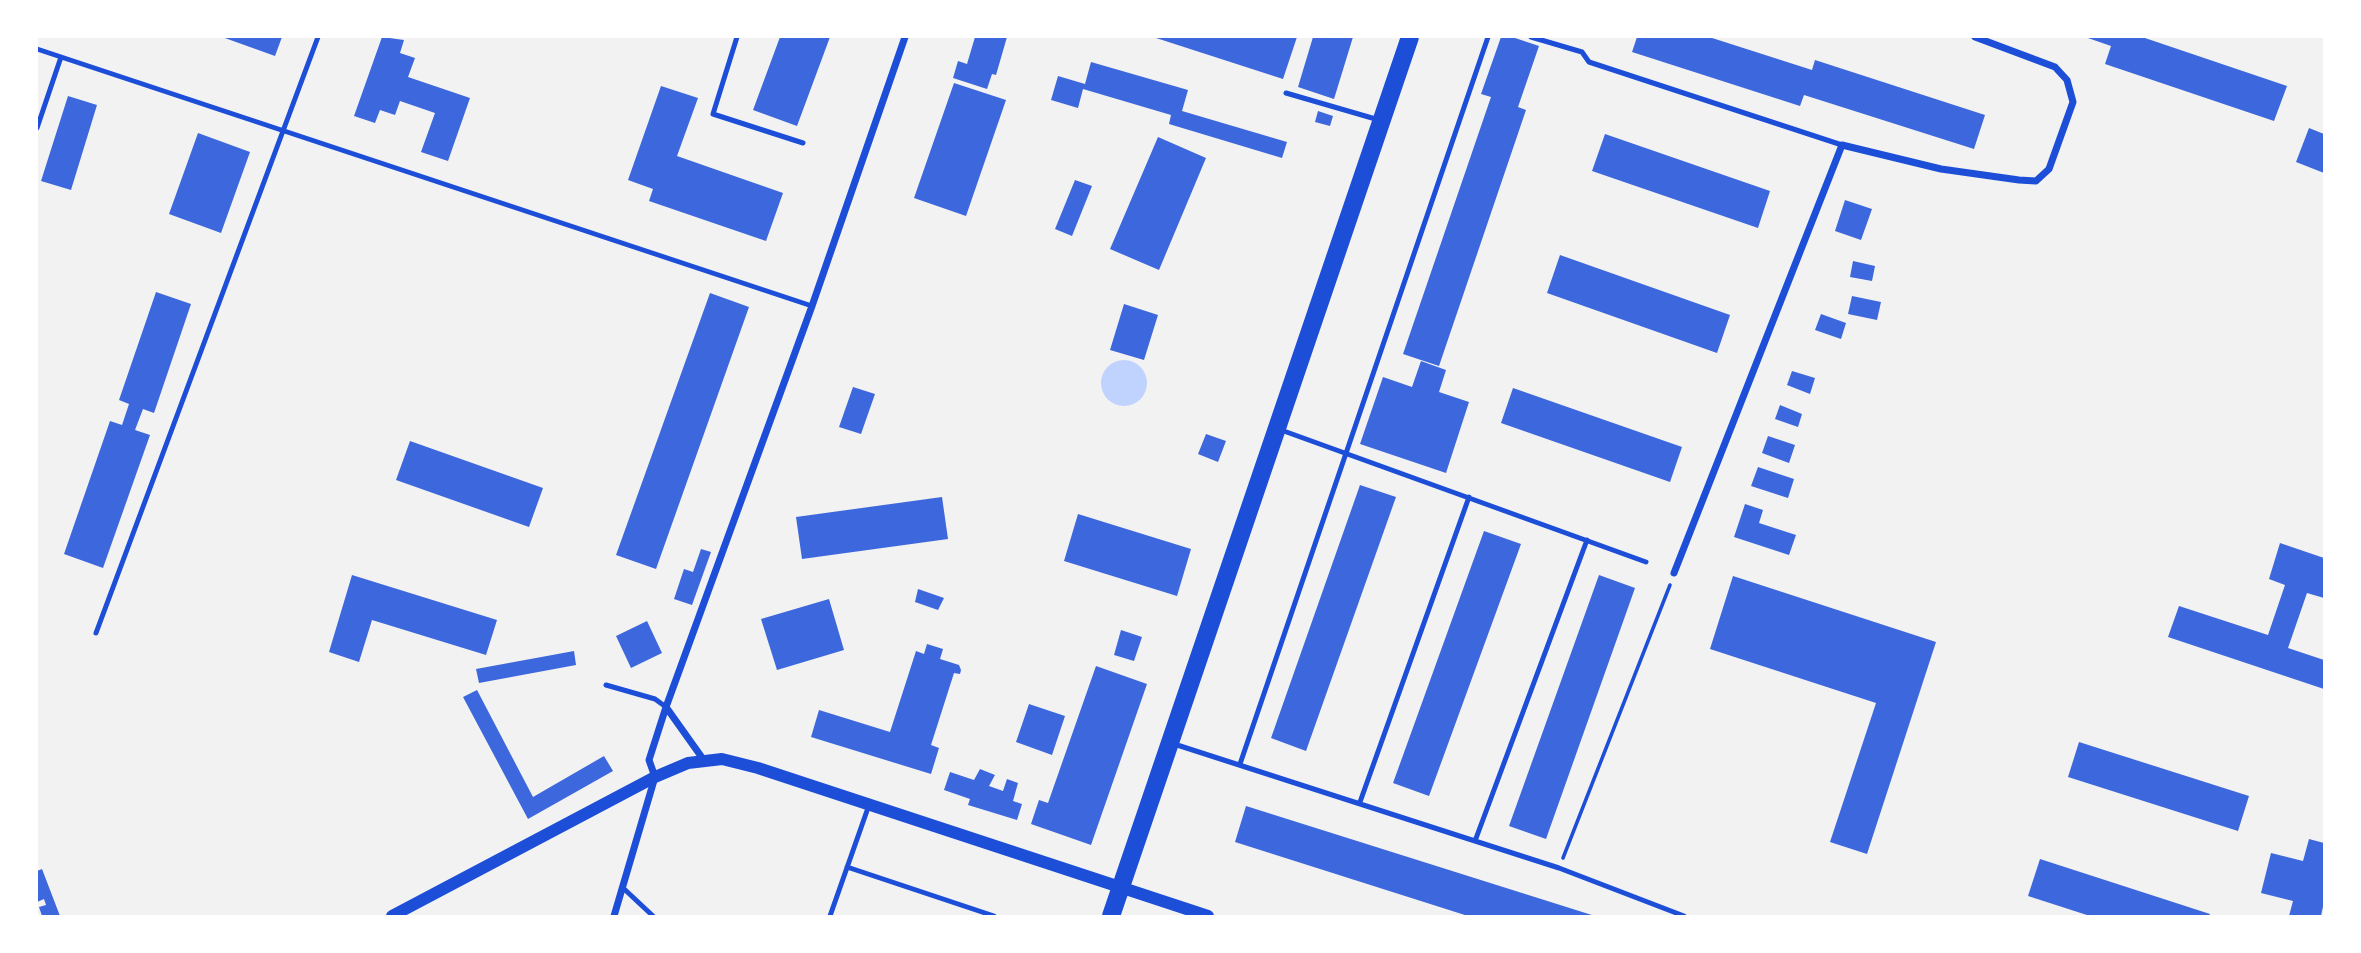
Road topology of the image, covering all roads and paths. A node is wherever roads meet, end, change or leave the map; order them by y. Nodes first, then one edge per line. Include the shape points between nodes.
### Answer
1 (318, 37) edge
2 (737, 37) edge
3 (905, 37) edge
4 (1410, 37) edge
5 (1488, 37) edge
6 (1531, 37) edge
7 (1975, 37) edge
8 (37, 50) edge
9 (61, 57) junction
10 (1286, 93) dead end
11 (1382, 121) junction
12 (37, 128) edge
13 (284, 129) junction
14 (803, 143) dead end
15 (1842, 145) junction
16 (812, 306) junction
17 (1279, 429) junction
18 (1347, 456) junction
19 (1469, 497) junction
20 (1587, 540) junction
21 (1646, 562) dead end
22 (1674, 573) joint
23 (96, 633) dead end
24 (607, 685) dead end
25 (666, 707) junction
26 (1172, 743) junction
27 (703, 759) junction
28 (1240, 764) junction
29 (655, 777) junction
30 (1360, 802) junction
31 (869, 805) junction
32 (1475, 841) junction
33 (847, 867) junction
34 (1559, 869) junction
35 (622, 887) junction
36 (1121, 890) junction
37 (392, 916) edge
38 (614, 916) edge
39 (653, 916) edge
40 (830, 916) edge
41 (994, 916) edge
42 (1111, 916) edge
43 (1208, 916) edge
44 (1684, 916) edge

1 - 13 lane
2 - 14 lane via 713,114
3 - 16 street
4 - 11 main road
5 - 18 lane
6 - 15 lane via 1582,52 1589,62
7 - 15 street via 2055,67 2067,80 2073,102 2049,169 2036,181 1941,169
8 - 9 lane
9 - 12 lane
9 - 13 lane
10 - 11 lane
11 - 17 main road
13 - 16 lane
13 - 23 lane
15 - 22 street
16 - 25 street
17 - 18 lane
17 - 26 main road
18 - 19 lane
18 - 28 lane
19 - 20 lane
19 - 30 lane
20 - 21 lane
20 - 32 lane
22 - 34 path
24 - 25 lane via 655,699
25 - 27 street
25 - 29 street via 649,760
26 - 28 lane
26 - 36 main road
27 - 29 street
27 - 31 street via 758,768
28 - 30 lane
29 - 35 street
29 - 37 street
30 - 32 lane
31 - 33 lane
31 - 36 street
32 - 34 lane
33 - 40 lane
33 - 41 lane
34 - 44 lane
35 - 38 street
35 - 39 lane
36 - 42 main road
36 - 43 street

